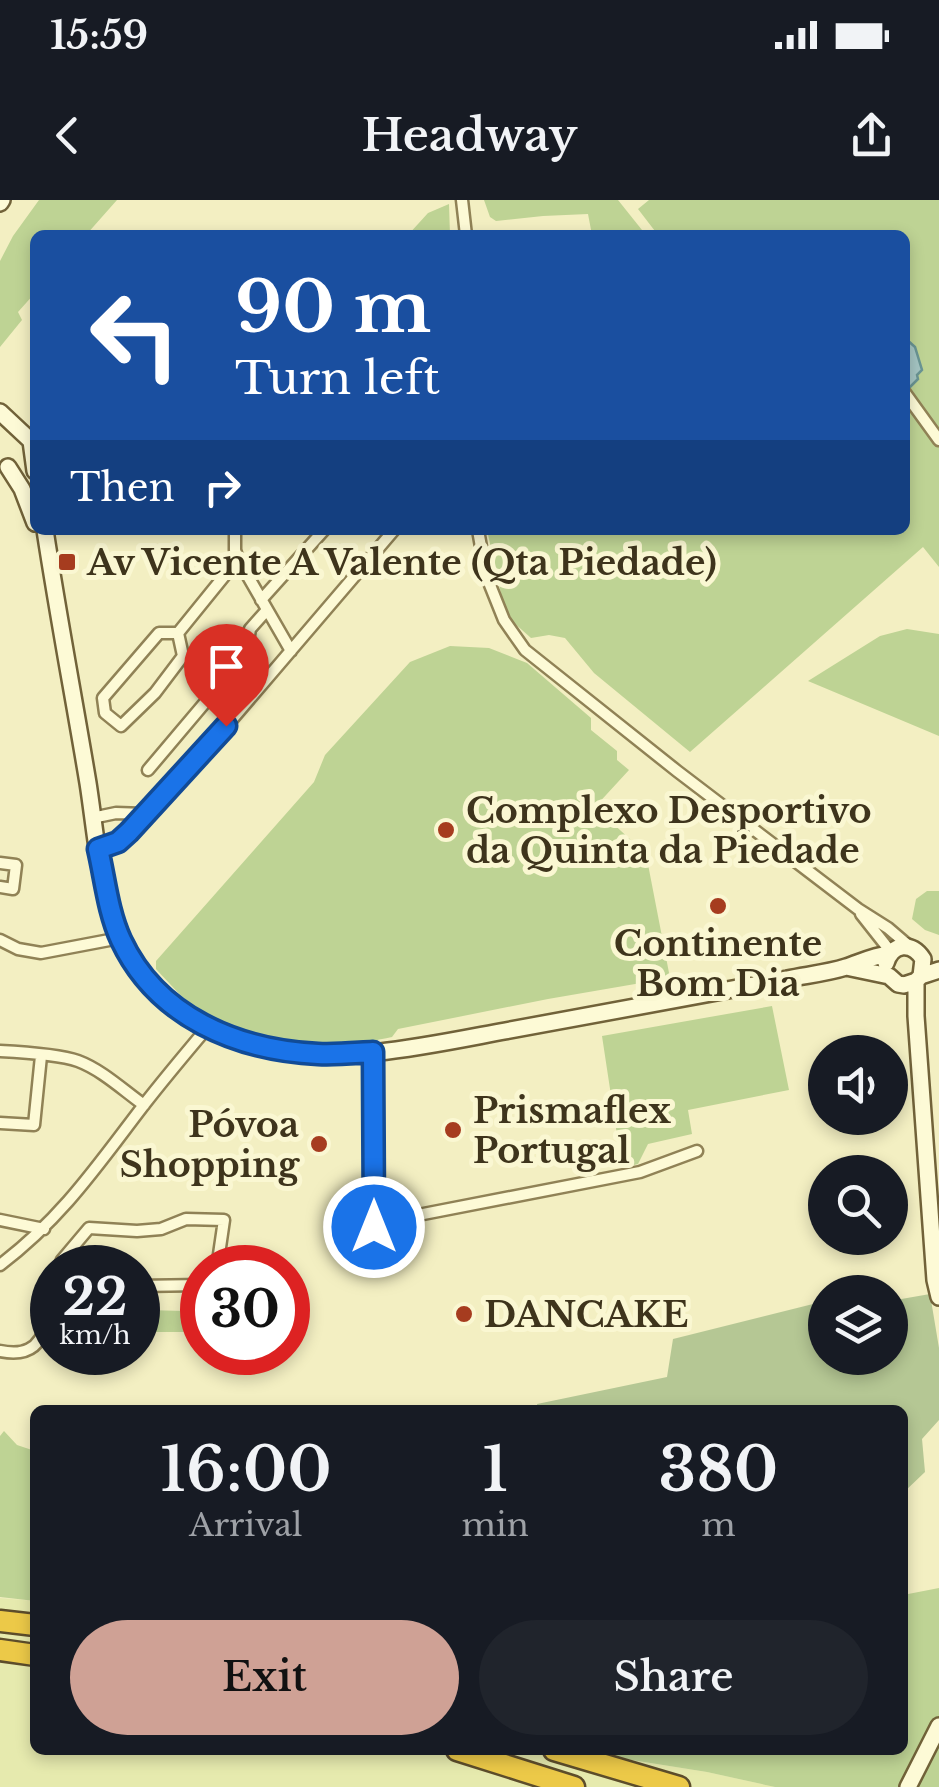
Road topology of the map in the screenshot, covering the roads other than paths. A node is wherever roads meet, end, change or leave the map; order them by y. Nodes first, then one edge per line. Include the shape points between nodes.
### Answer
1 (462, 200) edge
2 (465, 230) edge
3 (910, 400) edge
4 (0, 412) edge
5 (18, 430) junction
6 (0, 434) edge
7 (30, 439) edge
8 (939, 440) edge
9 (30, 457) edge
10 (2, 464) edge
11 (30, 507) edge
12 (41, 535) edge
13 (235, 535) edge
14 (320, 535) edge
15 (390, 535) edge
16 (479, 535) edge
17 (238, 559) junction
18 (264, 605) junction
19 (178, 633) junction
20 (290, 651) junction
21 (148, 770) dead end
22 (145, 814) junction
23 (92, 818) junction
24 (98, 849) junction
25 (0, 863) edge
26 (0, 887) edge
27 (858, 909) junction
28 (120, 938) junction
29 (0, 940) edge
30 (913, 948) junction
31 (890, 953) junction
32 (939, 954) edge
33 (845, 967) junction
34 (939, 970) edge
35 (918, 978) junction
36 (894, 980) junction
37 (916, 1016) junction
38 (207, 1028) junction
39 (0, 1051) edge
40 (373, 1052) junction
41 (41, 1056) junction
42 (144, 1105) junction
43 (0, 1123) edge
44 (696, 1151) dead end
45 (0, 1220) edge
46 (44, 1229) junction
47 (75, 1245) edge
48 (220, 1245) edge
49 (0, 1265) edge
50 (939, 1297) edge
51 (30, 1349) edge
52 (0, 1351) edge
53 (0, 1621) edge
54 (30, 1624) edge
55 (0, 1650) edge
56 (30, 1654) edge
57 (939, 1726) edge
58 (473, 1755) edge
59 (571, 1755) edge
60 (574, 1787) edge
61 (679, 1787) edge
62 (908, 1787) edge

1 - 2 street
3 - 8 street
4 - 5 street
5 - 6 street
5 - 7 street
9 - 10 street via 20,466
10 - 11 street
12 - 23 street
13 - 17 street
14 - 18 street
15 - 20 street
16 - 27 street via 504,620 525,650
17 - 18 street
17 - 19 street
18 - 20 street
18 - 21 street via 246,654
19 - 19 street via 159,633 103,698 104,712 120,726 184,656
20 - 22 street
22 - 23 street
22 - 24 street via 118,842
23 - 24 street
24 - 28 street
25 - 26 street via 16,864 14,889
27 - 30 street
27 - 31 street
28 - 29 street via 41,954
28 - 38 street via 155,990
30 - 31 street
30 - 32 street
30 - 35 street via 924,965
31 - 33 street
31 - 36 street via 885,965
33 - 36 street
33 - 40 street
34 - 35 street
35 - 36 street via 910,984
35 - 37 street
36 - 37 street
37 - 50 street
38 - 40 street via 274,1050
38 - 42 street
39 - 41 street
40 - 44 street via 374,1227 640,1172
41 - 42 street via 78,1061
41 - 43 street via 34,1125
42 - 46 street
45 - 46 street
46 - 49 street
47 - 48 street via 89,1228 161,1229 186,1219 224,1220
51 - 52 street
53 - 54 highway
55 - 56 highway
57 - 62 street
58 - 60 highway
59 - 61 highway

